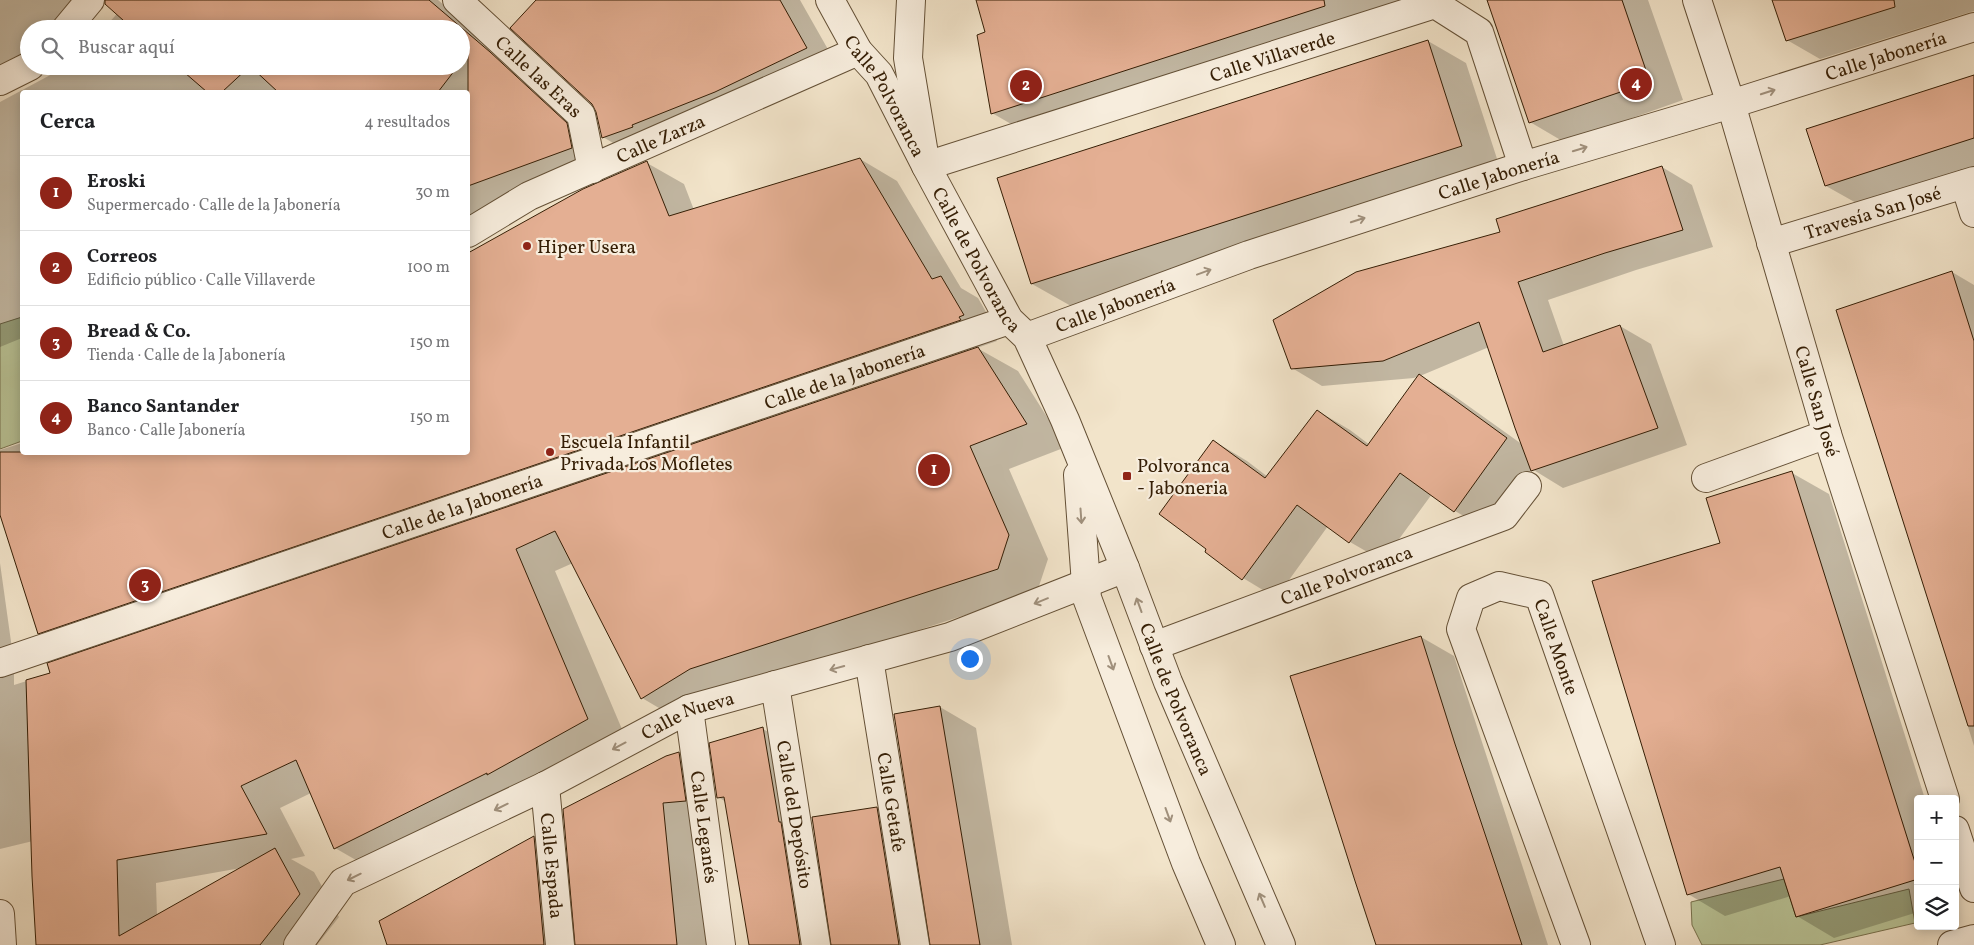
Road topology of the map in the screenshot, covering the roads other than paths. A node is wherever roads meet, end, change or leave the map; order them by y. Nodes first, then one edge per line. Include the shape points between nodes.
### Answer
1 (90, 0) edge
2 (457, 0) edge
3 (830, 0) edge
4 (911, 0) edge
5 (1697, 0) edge
6 (73, 20) edge
7 (1974, 27) edge
8 (858, 50) junction
9 (20, 71) edge
10 (0, 81) edge
11 (1731, 104) junction
12 (926, 166) junction
13 (1523, 166) junction
14 (592, 169) junction
15 (1970, 182) edge
16 (1974, 212) edge
17 (470, 233) edge
18 (1771, 243) junction
19 (1018, 329) junction
20 (1827, 434) junction
21 (1076, 450) junction
22 (1706, 478) dead end
23 (1526, 486) dead end
24 (1125, 568) junction
25 (1086, 583) junction
26 (1154, 646) junction
27 (870, 659) junction
28 (0, 663) edge
29 (775, 685) junction
30 (689, 709) junction
31 (544, 786) junction
32 (1944, 795) edge
33 (1958, 840) edge
34 (1974, 888) edge
35 (0, 914) edge
36 (1974, 939) edge
37 (2, 945) edge
38 (298, 945) edge
39 (560, 945) edge
40 (721, 945) edge
41 (816, 945) edge
42 (915, 945) edge
43 (1221, 945) edge
44 (1281, 945) edge
45 (1576, 945) edge
46 (1661, 945) edge
47 (1952, 945) edge

1 - 6 street
2 - 14 street, Calle las Eras via 581,115
3 - 8 street, Calle Polvoranca
4 - 12 street, Calle de Polvoranca via 908,58
5 - 11 street, Calle San José
11 -> 7 street, Calle Jabonería
8 - 12 street, Calle Polvoranca via 879,74
8 - 14 street, Calle Zarza
9 - 10 street
13 -> 11 street, Calle Jabonería
11 - 18 street, Calle San José
12 - 13 street, Calle Villaverde via 1435,4 1479,32
12 - 19 street, Calle de Polvoranca
19 -> 13 street, Calle Jabonería
14 - 17 street, Calle Zarza via 529,196
15 - 16 street
15 - 18 street, Travesía San José
18 - 20 street, Calle San José
19 - 21 street, Calle de Polvoranca via 1065,420
19 - 28 street, Calle de la Jabonería
20 - 22 street
20 - 32 street, Calle San José
21 - 24 street, Calle de Polvoranca
21 -> 25 street, Calle de Polvoranca
23 - 26 street, Calle Polvoranca via 1504,516
24 - 25 street, Calle Nueva
26 -> 24 street, Calle de Polvoranca
25 -> 27 street, Calle Nueva via 950,637
25 -> 43 street, Calle de Polvoranca via 1087,598 1186,863
44 -> 26 street, Calle de Polvoranca
27 -> 29 street, Calle Nueva
27 - 42 street, Calle Getafe
29 - 30 street, Calle Nueva
29 - 41 street, Calle del Depósito
30 -> 31 street, Calle Nueva
30 - 40 street, Calle Leganés
31 -> 38 street, Calle Nueva via 343,882
31 - 39 street, Calle Espada
33 - 34 street
35 - 37 street
36 - 47 street
45 - 46 street, Calle Monte via 1461,629 1471,598 1500,586 1539,595

